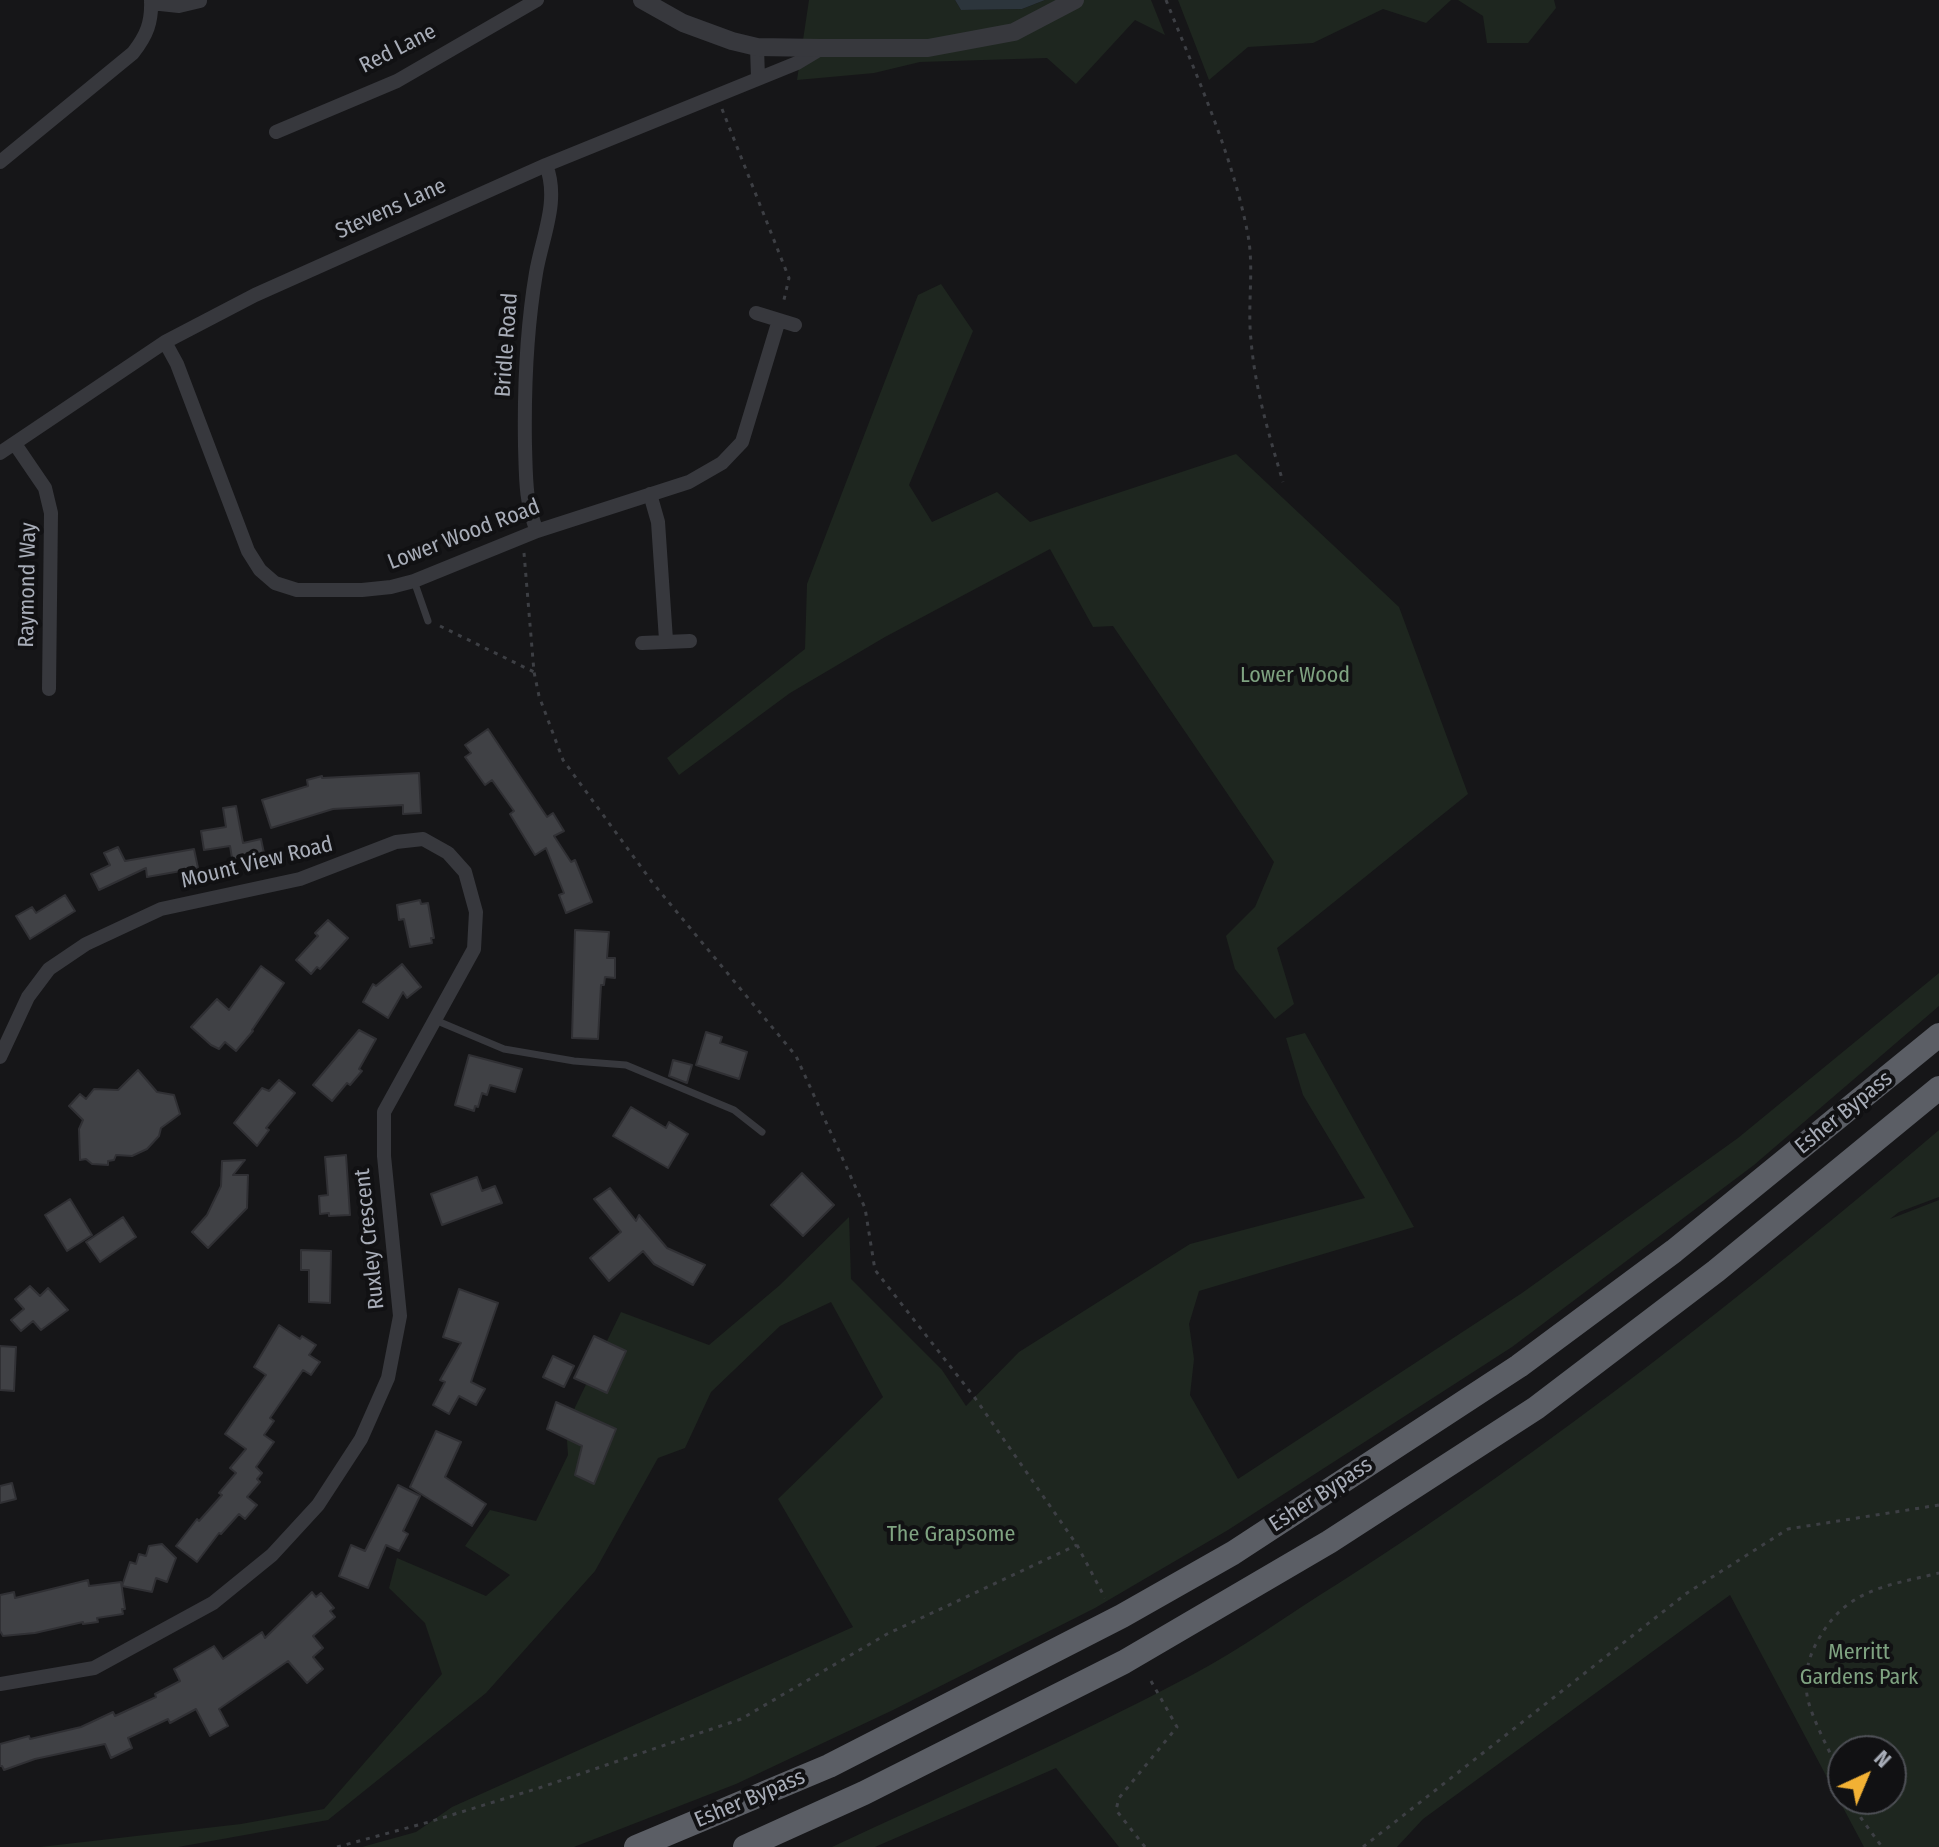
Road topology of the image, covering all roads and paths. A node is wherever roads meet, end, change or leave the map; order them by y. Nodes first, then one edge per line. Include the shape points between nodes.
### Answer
1 (537, 0) edge
2 (642, 0) edge
3 (1075, 0) edge
4 (1166, 0) edge
5 (151, 1) edge
6 (200, 1) edge
7 (757, 47) junction
8 (822, 48) junction
9 (758, 78) junction
10 (717, 94) junction
11 (276, 132) dead end
12 (0, 162) edge
13 (546, 165) junction
14 (756, 313) dead end
15 (779, 320) junction
16 (795, 325) dead end
17 (165, 342) junction
18 (15, 444) junction
19 (0, 453) edge
20 (1283, 482) dead end
21 (650, 494) junction
22 (530, 534) junction
23 (414, 581) junction
24 (428, 621) joint
25 (666, 640) junction
26 (690, 641) dead end
27 (642, 643) dead end
28 (534, 672) junction
29 (49, 689) dead end
30 (435, 1020) junction
31 (1939, 1035) edge
32 (0, 1057) edge
33 (1939, 1088) edge
34 (762, 1132) dead end
35 (1939, 1505) edge
36 (1077, 1545) junction
37 (1939, 1573) edge
38 (1105, 1598) dead end
39 (1151, 1681) dead end
40 (0, 1684) edge
41 (1827, 1742) edge
42 (1860, 1815) edge
43 (337, 1847) edge
44 (636, 1847) edge
45 (745, 1847) edge
46 (1145, 1847) edge
47 (1363, 1847) edge
48 (1882, 1847) edge

1 - 11 street, Red Lane via 397,81
2 - 7 street via 683,23
3 - 8 street via 1014,32 928,48
4 - 20 path via 1224,150 1247,229 1257,393
5 - 6 street via 179,6
5 - 12 street via 146,36 133,53
7 - 8 street
7 - 9 street
8 - 9 street, Stevens Lane
9 - 10 street, Stevens Lane
10 - 13 street, Stevens Lane
10 - 15 path via 789,278
13 - 17 street, Stevens Lane via 255,295
13 - 22 street, Bridle Road via 552,200 525,356
14 - 15 street
15 - 16 street
15 - 21 street, Lower Wood Road via 742,442 708,472
17 - 18 street, Stevens Lane
17 - 23 street, Lower Wood Road via 260,570 275,583 297,590 362,590
18 - 19 street, Stevens Lane
18 - 29 street, Raymond Way via 45,488 51,513
21 - 22 street, Lower Wood Road
21 - 25 street via 658,522
22 - 23 street, Lower Wood Road
22 - 28 path
23 - 24 lane
24 - 28 path
25 - 26 street
25 - 27 street
28 - 36 path via 554,740 575,780 796,1056 865,1208 875,1270 975,1398
30 - 32 street, Mount View Road via 474,949 476,912 465,872 448,853 423,839 396,842 300,879 161,909 86,944 49,969 28,997
30 - 34 lane via 504,1049 626,1065 734,1110
30 - 40 street, Ruxley Crescent via 384,1112 400,1316 388,1378 361,1439 327,1492 272,1555 213,1603 94,1668
31 - 44 highway, Esher Bypass via 1674,1251 1543,1348 1233,1553 829,1766
33 - 45 highway, Esher Bypass via 1716,1271 1536,1408 1329,1542 1124,1662
35 - 47 path via 1788,1529 1687,1593
36 - 38 path
36 - 43 path via 887,1634 741,1719 539,1788
37 - 41 path via 1880,1587 1848,1602 1823,1631 1808,1658 1807,1695
39 - 46 path via 1177,1727 1119,1798 1116,1810
42 - 48 path

